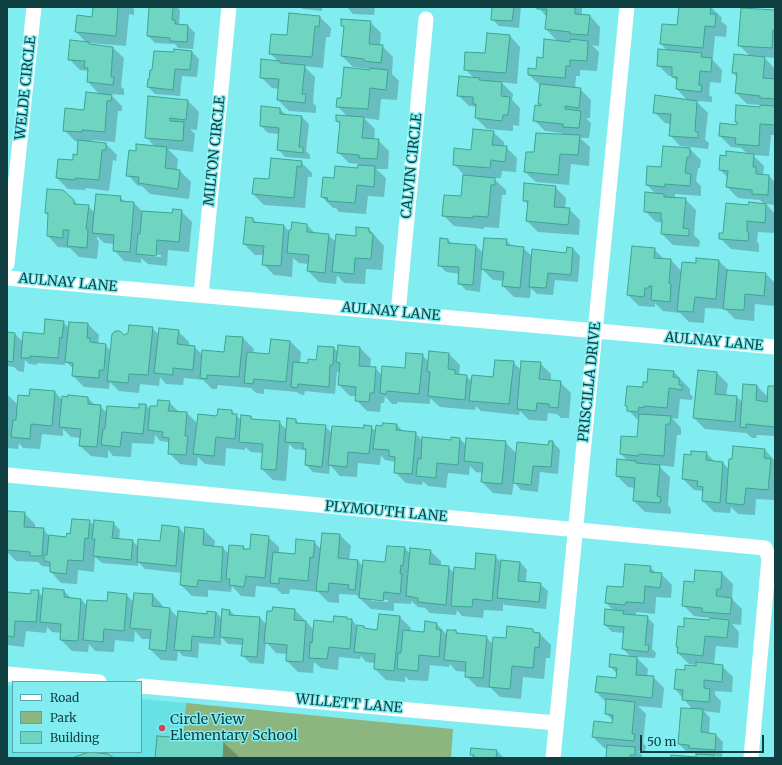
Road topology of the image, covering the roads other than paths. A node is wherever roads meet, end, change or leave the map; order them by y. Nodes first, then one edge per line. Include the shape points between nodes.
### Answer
1 (34, 7) edge
2 (229, 7) edge
3 (627, 7) edge
4 (426, 19) dead end
5 (7, 264) edge
6 (7, 278) edge
7 (201, 295) junction
8 (398, 313) junction
9 (595, 331) junction
10 (775, 347) edge
11 (7, 475) edge
12 (575, 530) junction
13 (7, 674) edge
14 (88, 681) edge
15 (142, 686) edge
16 (556, 723) junction
17 (553, 758) edge
18 (751, 758) edge

1 - 5 street, WELDE CIRCLE
2 - 7 street, MILTON CIRCLE
3 - 9 street, PRISCILLA DRIVE
4 - 8 street, CALVIN CIRCLE
6 - 7 street, AULNAY LANE
7 - 8 street, AULNAY LANE
8 - 9 street, AULNAY LANE
9 - 10 street, AULNAY LANE
9 - 12 street, PRISCILLA DRIVE
11 - 12 street, PLYMOUTH LANE
12 - 16 street, PRISCILLA DRIVE
12 - 18 street, PLYMOUTH LANE via 765,548 769,558
13 - 14 street
15 - 16 street, WILLETT LANE
16 - 17 street, PRISCILLA DRIVE

